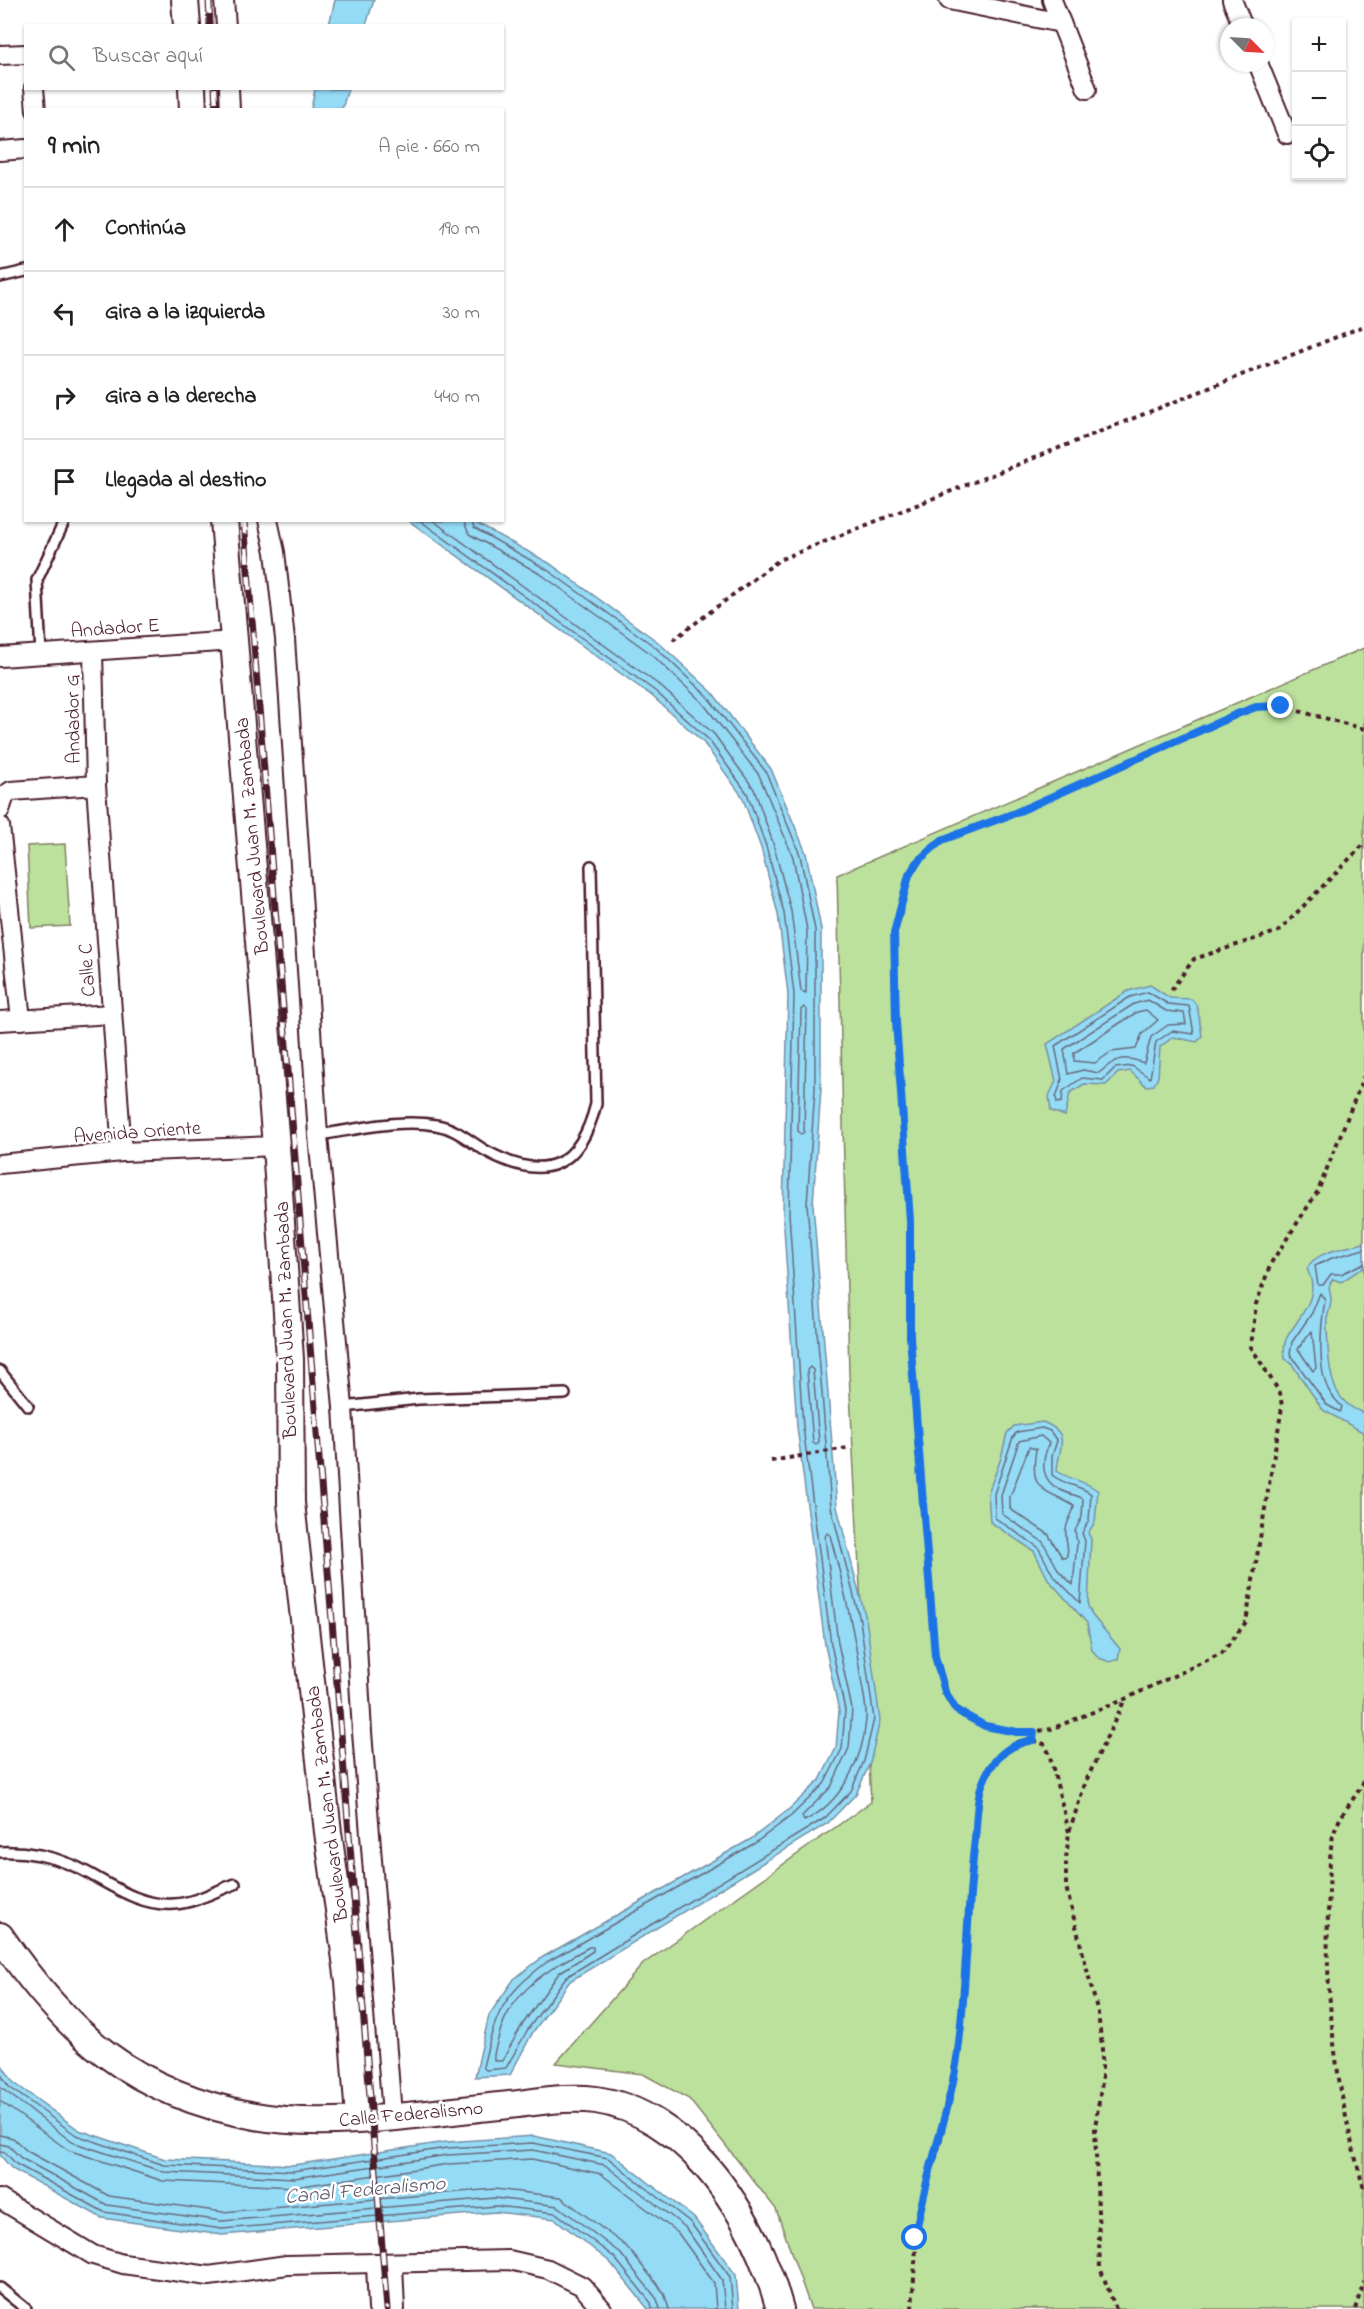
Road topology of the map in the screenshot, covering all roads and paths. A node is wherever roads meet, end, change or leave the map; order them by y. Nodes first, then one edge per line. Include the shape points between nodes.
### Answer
1 (185, 0) edge
2 (224, 0) edge
3 (949, 0) edge
4 (1052, 0) edge
5 (1240, 2) edge
6 (1243, 18) edge
7 (1061, 23) junction
8 (187, 24) edge
9 (226, 24) edge
10 (24, 54) edge
11 (0, 55) edge
12 (1262, 72) edge
13 (1088, 89) dead end
14 (34, 90) edge
15 (192, 90) edge
16 (229, 90) edge
17 (36, 108) edge
18 (193, 108) edge
19 (230, 108) edge
20 (1287, 134) dead end
21 (24, 149) edge
22 (0, 151) edge
23 (24, 271) edge
24 (0, 277) edge
25 (1364, 326) edge
26 (64, 522) edge
27 (224, 522) edge
28 (268, 522) edge
29 (673, 640) dead end
30 (234, 641) junction
31 (93, 651) junction
32 (41, 654) junction
33 (0, 657) edge
34 (1364, 729) edge
35 (96, 785) junction
36 (3, 803) edge
37 (0, 826) edge
38 (1364, 844) edge
39 (591, 866) dead end
40 (2, 872) edge
41 (1171, 990) dead end
42 (112, 1014) junction
43 (21, 1020) junction
44 (0, 1021) edge
45 (1364, 1076) edge
46 (318, 1135) junction
47 (276, 1146) junction
48 (122, 1152) junction
49 (0, 1164) edge
50 (0, 1371) edge
51 (565, 1394) dead end
52 (28, 1406) dead end
53 (343, 1407) junction
54 (847, 1448) dead end
55 (771, 1461) dead end
56 (1125, 1699) junction
57 (1034, 1732) junction
58 (1033, 1740) junction
59 (1364, 1780) edge
60 (1069, 1832) junction
61 (0, 1852) edge
62 (235, 1884) dead end
63 (0, 1936) edge
64 (392, 2115) junction
65 (359, 2118) junction
66 (1364, 2189) edge
67 (0, 2199) edge
68 (384, 2265) junction
69 (1364, 2282) edge
70 (0, 2288) edge
71 (26, 2309) edge
72 (378, 2309) edge
73 (395, 2309) edge
74 (602, 2309) edge
75 (780, 2309) edge
76 (912, 2309) edge
77 (1116, 2309) edge
78 (1355, 2309) edge

1 - 8 street
2 - 9 street
3 - 7 street
4 - 7 street
5 - 6 street
7 - 13 street
10 - 11 street
12 - 20 street
14 - 17 street
15 - 18 street
16 - 19 street
21 - 22 street
23 - 24 lane
25 - 29 path via 778,560
26 - 32 lane via 37,580
27 - 30 street, Boulevard Juan M. Zambada
28 - 46 street, Boulevard Juan M. Zambada via 285,639
30 - 31 street, Andador E
30 - 47 street, Boulevard Juan M. Zambada
31 - 32 street, Andador E
31 - 35 street, Andador G
32 - 33 street, Andador E
34 - 57 path via 1281,706 1256,707 1015,813 942,840 919,860 903,891 894,933 896,1022 910,1221 910,1337 935,1656 945,1692 956,1710 985,1726
35 - 36 street via 15,790
35 - 42 street, Calle C
37 - 40 street
38 - 41 path via 1279,931 1194,959
39 - 46 lane via 596,1104 590,1128 568,1158 530,1169 504,1160 455,1130 437,1125 408,1123
40 - 43 street
42 - 43 street
42 - 48 street, Calle C
43 - 44 street
45 - 56 path via 1318,1191 1271,1263 1256,1304 1251,1347 1280,1393 1282,1407 1246,1622 1222,1653
46 - 53 street, Boulevard Juan M. Zambada
47 - 48 street, Avenida Oriente
47 - 65 street, Boulevard Juan M. Zambada via 290,1359 291,1503 349,1981
48 - 49 street, Avenida Oriente
50 - 52 lane
51 - 53 lane via 419,1399
53 - 64 street, Boulevard Juan M. Zambada via 362,1732
54 - 55 path
56 - 57 path via 1051,1730
56 - 60 path via 1086,1781
57 - 58 path
58 - 60 path via 1044,1744 1049,1752
58 - 76 path via 1018,1742 1006,1750 990,1766 981,1788 959,2043 944,2122 918,2216
59 - 66 path via 1338,1821 1332,1840 1327,1931 1332,2010 1348,2133
60 - 77 path via 1066,1887 1098,2013 1102,2047 1102,2082 1095,2127 1100,2268
61 - 62 lane via 24,1851 72,1865 126,1894 157,1904 175,1904
63 - 65 street, Calle Federalismo via 30,1980 65,2019 127,2070 171,2093 256,2116 294,2120
64 - 65 street, Calle Federalismo
64 - 75 street, Calle Federalismo via 573,2098 619,2105 645,2116 687,2145 739,2210 759,2250
67 - 68 street via 93,2255 123,2264 209,2276 287,2265
68 - 72 street
68 - 73 street
68 - 74 street via 509,2260 548,2269 582,2286
69 - 78 path
70 - 71 lane

